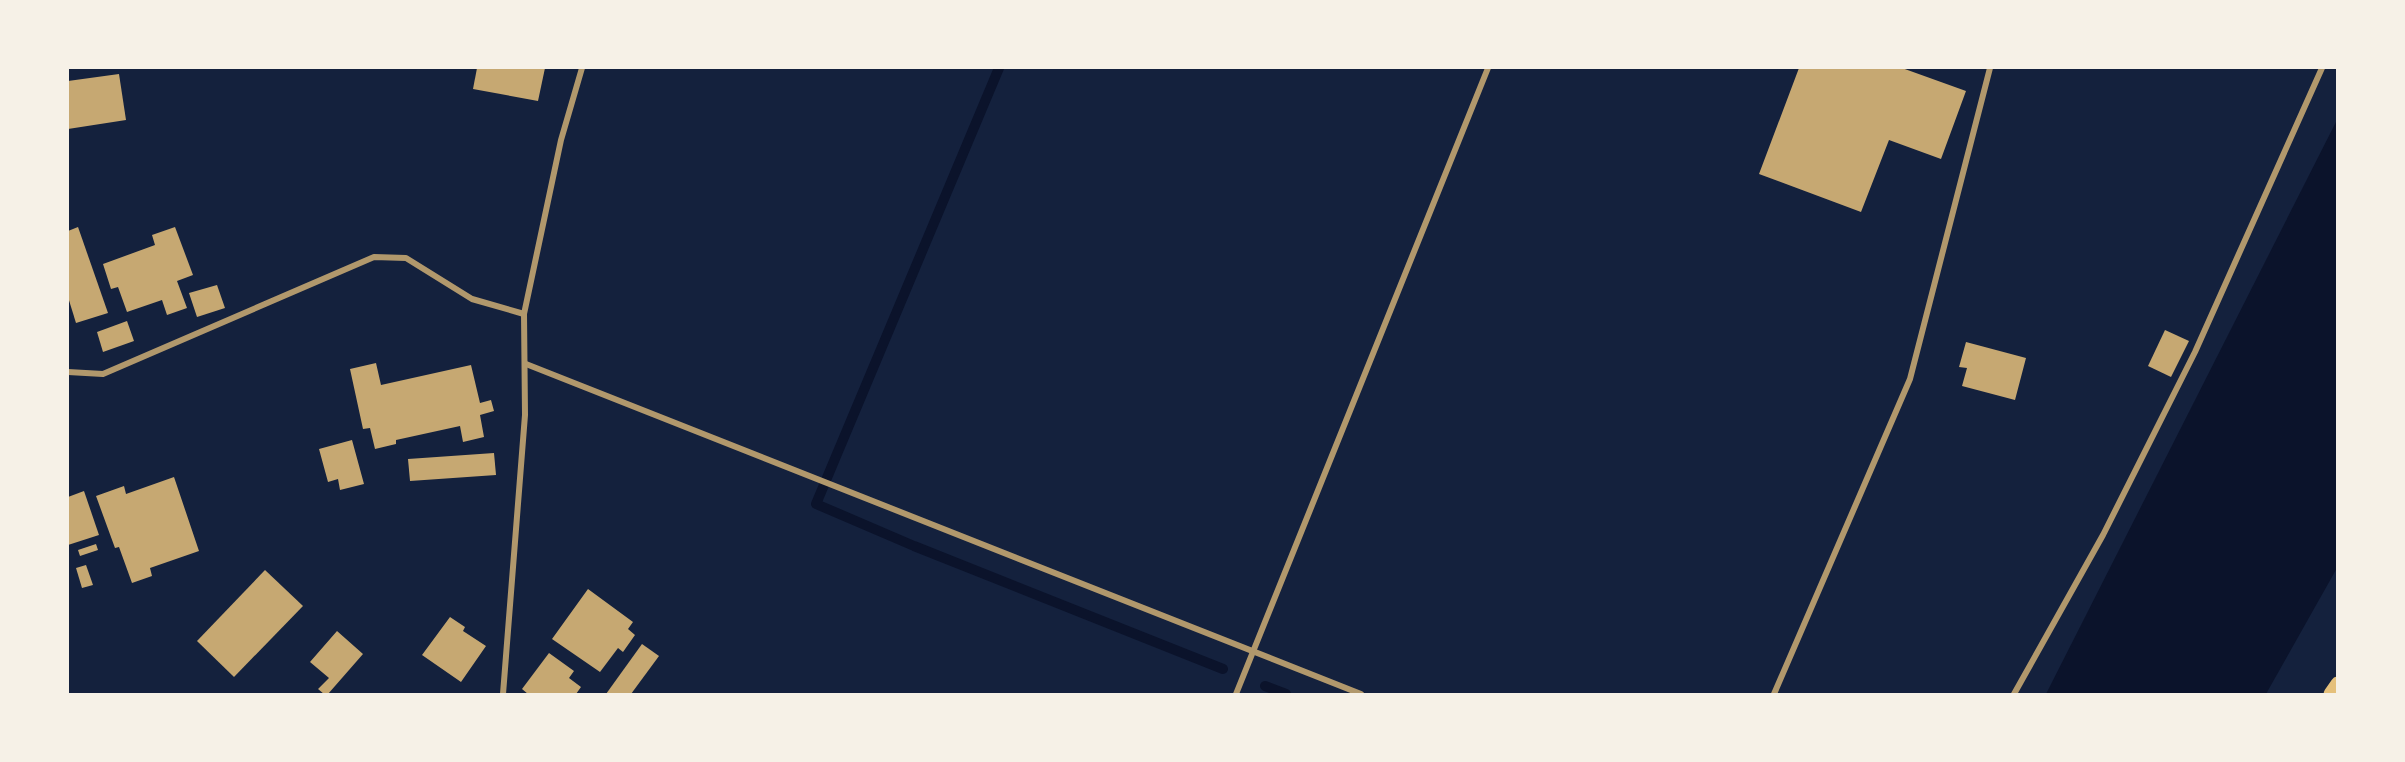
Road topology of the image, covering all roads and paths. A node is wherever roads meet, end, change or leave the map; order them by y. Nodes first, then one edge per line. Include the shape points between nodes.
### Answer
1 (582, 68) edge
2 (1488, 68) edge
3 (1990, 68) edge
4 (2322, 68) edge
5 (524, 314) junction
6 (526, 364) junction
7 (68, 372) edge
8 (1253, 650) junction
9 (2337, 684) edge
10 (503, 694) edge
11 (1236, 694) edge
12 (1361, 694) edge
13 (1774, 694) edge
14 (2014, 694) edge
15 (2331, 694) edge

1 - 5 street via 561,140
2 - 8 street
3 - 13 street via 1910,378
4 - 14 street via 2195,352 2103,534
5 - 6 street
5 - 7 street via 472,299 406,258 374,256 103,374
6 - 8 street
6 - 10 street
8 - 11 street
8 - 12 street
9 - 15 main road

